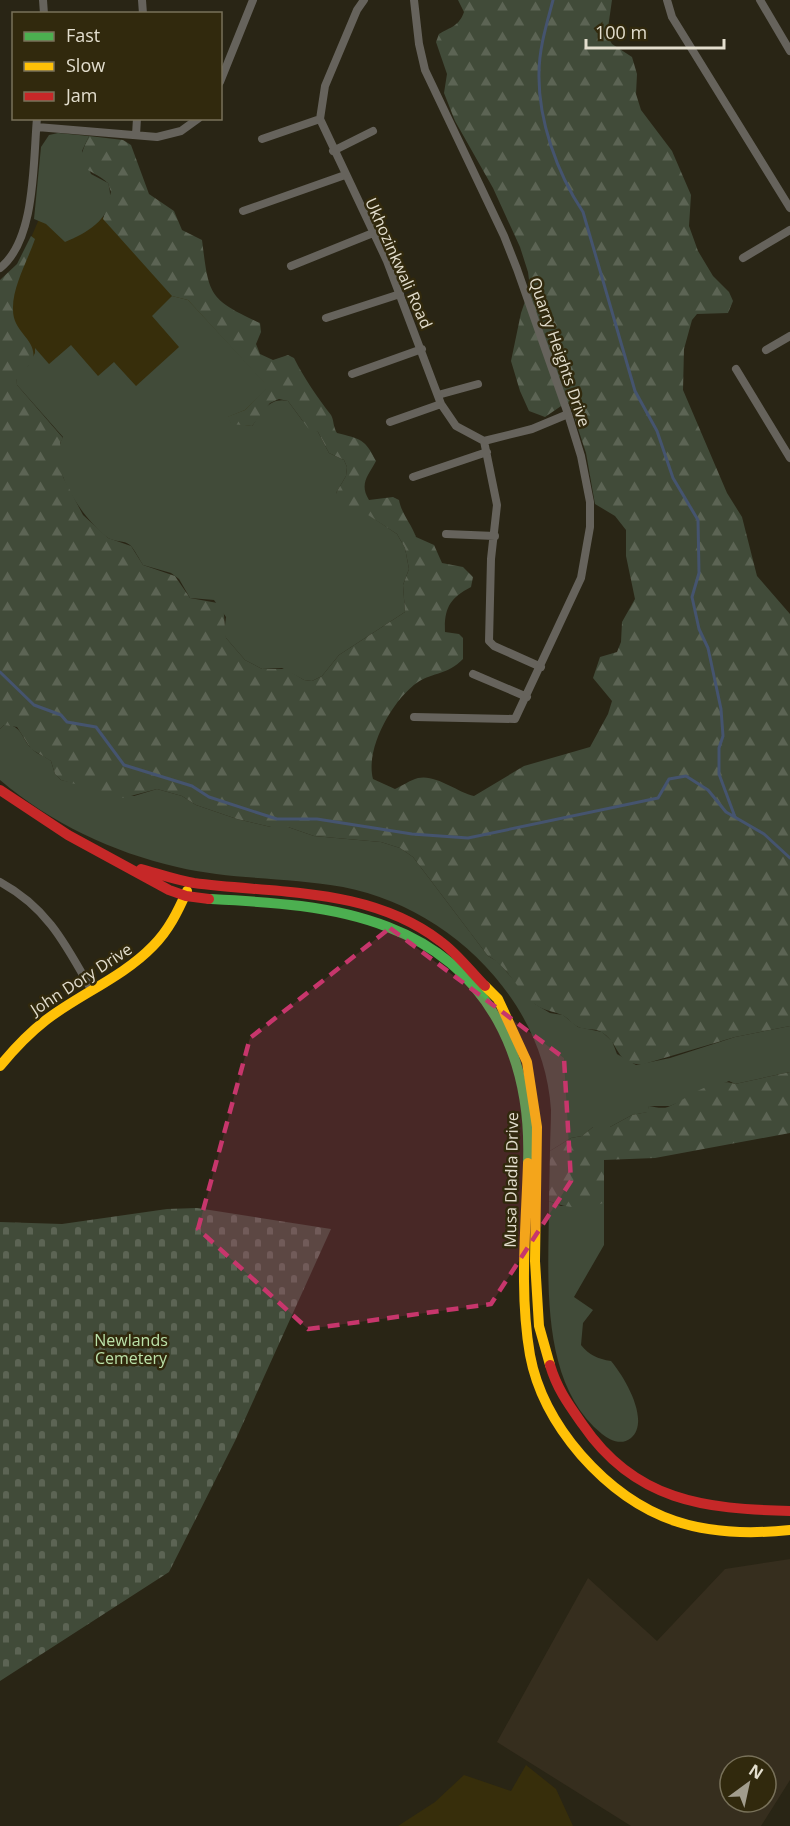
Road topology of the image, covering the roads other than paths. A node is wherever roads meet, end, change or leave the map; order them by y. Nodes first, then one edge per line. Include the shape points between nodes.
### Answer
1 (254, 0) edge
2 (364, 0) edge
3 (414, 0) edge
4 (667, 0) edge
5 (760, 0) edge
6 (790, 51) edge
7 (222, 77) edge
8 (320, 119) junction
9 (137, 120) edge
10 (196, 120) edge
11 (37, 123) edge
12 (373, 131) dead end
13 (136, 135) junction
14 (262, 139) dead end
15 (333, 151) junction
16 (345, 175) junction
17 (790, 208) edge
18 (243, 211) dead end
19 (790, 230) edge
20 (373, 233) junction
21 (742, 258) dead end
22 (291, 267) dead end
23 (0, 268) edge
24 (400, 294) junction
25 (326, 318) dead end
26 (790, 336) edge
27 (422, 349) junction
28 (766, 350) dead end
29 (736, 369) dead end
30 (352, 374) dead end
31 (478, 384) dead end
32 (438, 395) junction
33 (441, 404) junction
34 (568, 414) junction
35 (390, 422) dead end
36 (484, 441) junction
37 (487, 452) junction
38 (790, 458) edge
39 (413, 477) dead end
40 (446, 534) dead end
41 (495, 536) junction
42 (541, 667) junction
43 (473, 674) dead end
44 (527, 697) junction
45 (414, 717) dead end
46 (0, 790) edge
47 (117, 862) junction
48 (0, 882) edge
49 (189, 882) junction
50 (185, 896) junction
51 (92, 991) junction
52 (0, 1066) edge
53 (790, 1511) edge
54 (790, 1530) edge

1 - 7 street
2 - 8 street, Ukhozinkwali Road via 324,86
3 - 34 street, Quarry Heights Drive via 418,44 428,78 504,236
4 - 17 street via 672,17
5 - 6 street
8 - 14 street
8 - 15 street, Ukhozinkwali Road
9 - 13 street
10 - 13 street via 172,134
11 - 13 street
11 - 23 street via 24,233 15,252
12 - 15 street
15 - 16 street, Ukhozinkwali Road
16 - 18 street
16 - 20 street, Ukhozinkwali Road
19 - 21 street
20 - 22 street
20 - 24 street, Ukhozinkwali Road
24 - 25 street
24 - 27 street, Ukhozinkwali Road
26 - 28 street
27 - 30 street
27 - 32 street, Ukhozinkwali Road
29 - 38 street
31 - 32 street
32 - 33 street, Ukhozinkwali Road
33 - 35 street
33 - 36 street, Ukhozinkwali Road via 456,426
34 - 36 street via 532,429
34 - 42 street, Quarry Heights Drive via 586,480 590,527 581,578
36 - 37 street
37 - 39 street
37 - 41 street via 496,493
40 - 41 street
41 - 42 street via 489,640 494,646
42 - 44 street, Quarry Heights Drive
43 - 44 street
44 - 45 street, Quarry Heights Drive via 513,721
46 - 47 street, Musa Dladla Drive via 77,841
47 - 49 street, Musa Dladla Drive
47 - 50 street, Musa Dladla Drive
48 - 51 street via 42,912
49 - 50 street, John Dory Drive
49 - 53 street, Musa Dladla Drive via 292,892 371,906 442,941 485,982 516,1029 536,1094 538,1322 550,1375 571,1416 616,1465 649,1488 694,1505 725,1510
50 - 51 street, John Dory Drive via 177,918 154,946
50 - 54 street, Musa Dladla Drive via 314,908 365,918 414,937 468,980 507,1033 524,1086 528,1120 524,1328 545,1403 556,1423 605,1480 657,1516 728,1534
51 - 52 street, John Dory Drive via 43,1020

